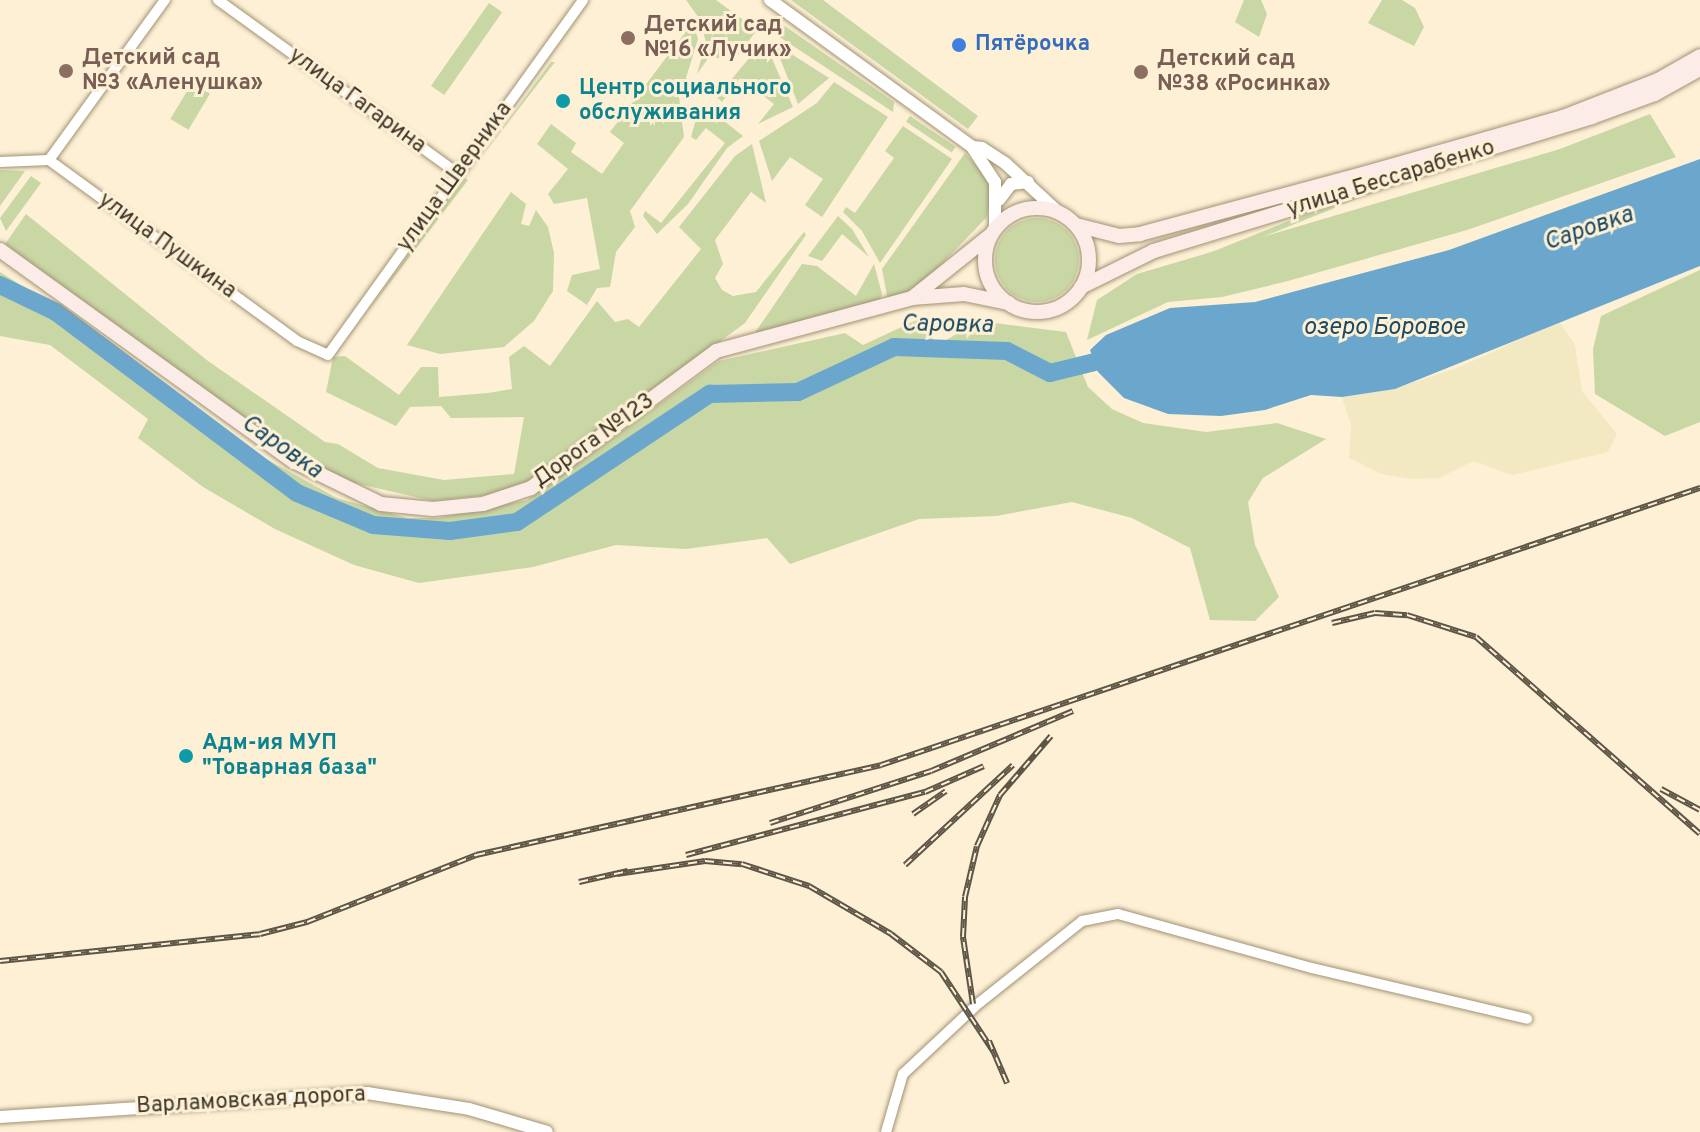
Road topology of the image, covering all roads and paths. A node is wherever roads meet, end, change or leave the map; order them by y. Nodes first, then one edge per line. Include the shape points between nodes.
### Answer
1 (165, 0) edge
2 (218, 0) edge
3 (583, 0) edge
4 (770, 0) edge
5 (1700, 56) edge
6 (1700, 69) edge
7 (1506, 138) junction
8 (972, 147) junction
9 (49, 160) junction
10 (0, 162) edge
11 (458, 174) junction
12 (1028, 182) junction
13 (999, 200) junction
14 (1057, 211) junction
15 (1076, 225) junction
16 (993, 232) junction
17 (0, 250) edge
18 (1081, 287) junction
19 (912, 298) junction
20 (1009, 303) junction
21 (328, 355) joint
22 (1527, 1019) dead end
23 (0, 1117) edge
24 (547, 1132) edge
25 (886, 1132) edge

1 - 9 street
2 - 11 street, улица Гагарина
3 - 11 street, улица Шверника
4 - 8 street
5 - 7 main road, улица Бессарабенко via 1644,85
6 - 7 main road, улица Бессарабенко via 1655,94
7 - 15 main road, улица Бессарабенко via 1140,234 1119,236
7 - 18 main road, улица Бессарабенко via 1154,251
8 - 12 street via 982,148
8 - 13 street via 984,161
9 - 10 street
9 - 21 street, улица Пушкина via 297,341
11 - 21 street, улица Шверника
12 - 13 street via 1011,184
12 - 14 street
13 - 16 street
14 - 15 main road
14 - 16 main road via 1022,210
15 - 18 main road via 1089,262
16 - 19 main road, Дорога №123
16 - 20 main road via 985,266 993,287
17 - 19 main road, Дорога №123 via 293,461 381,504 433,509 483,504 531,488 716,351
18 - 20 main road via 1052,309 1030,311
19 - 20 main road, Дорога №123 via 964,294
22 - 25 street via 1312,968 1118,914 1082,921 979,1003 903,1074
23 - 24 street, Варламовская дорога via 367,1093 469,1109

